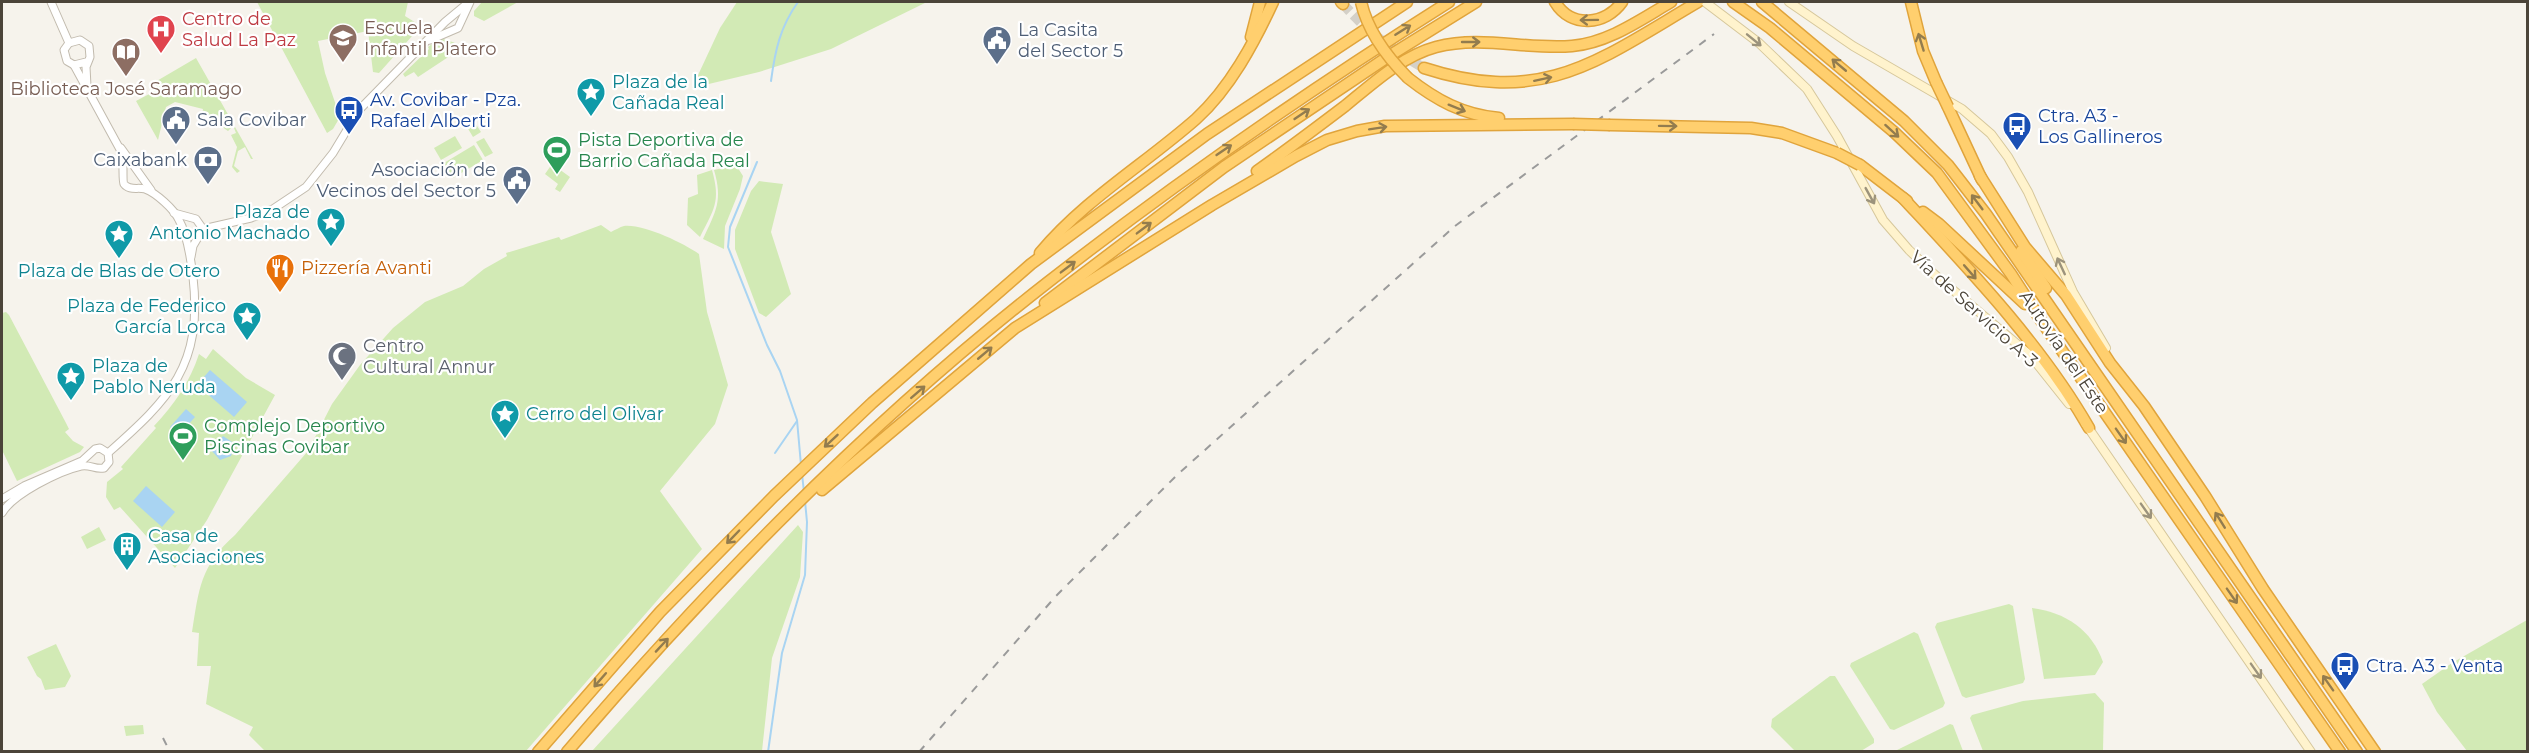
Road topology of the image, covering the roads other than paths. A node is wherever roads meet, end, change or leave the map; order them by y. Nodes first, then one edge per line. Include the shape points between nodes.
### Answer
1 (51, 2) edge
2 (469, 2) edge
3 (1260, 2) edge
4 (1273, 2) edge
5 (1361, 2) edge
6 (1407, 2) edge
7 (1449, 2) edge
8 (1476, 2) edge
9 (1555, 2) edge
10 (1622, 2) edge
11 (1671, 2) edge
12 (1704, 2) edge
13 (1733, 2) edge
14 (1762, 2) edge
15 (1789, 2) edge
16 (1911, 2) edge
17 (1262, 15) junction
18 (71, 41) junction
19 (427, 41) junction
20 (86, 62) junction
21 (74, 65) junction
22 (1424, 68) tunnel mouth
23 (88, 88) junction
24 (1546, 124) junction
25 (117, 144) junction
26 (136, 170) junction
27 (124, 173) junction
28 (1980, 176) junction
29 (142, 178) junction
30 (136, 188) junction
31 (154, 194) junction
32 (1903, 198) junction
33 (1212, 205) junction
34 (174, 213) junction
35 (192, 219) junction
36 (203, 229) junction
37 (183, 232) junction
38 (197, 238) junction
39 (191, 259) junction
40 (1031, 264) junction
41 (2040, 319) junction
42 (1015, 328) junction
43 (2144, 406) junction
44 (2130, 423) junction
45 (2089, 428) junction
46 (108, 453) junction
47 (88, 456) junction
48 (91, 466) junction
49 (2, 499) edge
50 (2, 513) edge
51 (776, 525) junction
52 (538, 752) edge
53 (567, 752) edge
54 (2311, 752) edge
55 (2340, 752) edge
56 (2357, 752) edge
57 (2375, 752) edge

1 - 18 street
2 - 19 street
2 - 19 street via 458,28
3 - 17 highway
4 - 17 highway
5 -> 24 highway, bridge via 1366,19 1390,60 1434,98 1479,116
6 - 40 highway via 1207,134
51 -> 7 highway via 874,431 1046,283 1218,154
42 -> 8 highway via 1224,167
10 -> 9 highway via 1615,12 1586,22 1570,16
33 -> 11 highway via 1416,55 1460,42 1574,46 1600,40
22 -> 12 highway via 1454,78 1507,83 1568,73
12 -> 45 main road, Vía de Servicio A-3 via 1759,43 1807,89 1883,220 1934,274 2030,355
13 -> 41 highway, Autovía del Este via 1770,28 1894,132 1936,173 2012,274
44 -> 14 highway, Autovía del Este via 1948,165 1905,121
43 -> 15 main road via 2073,292 2028,192 1991,134 1962,109 1853,46
28 -> 16 highway, bridge via 1923,51
17 - 40 highway via 1227,84 1197,117 1096,199
18 - 20 street via 80,40 88,46 90,57
18 - 21 street via 64,55
19 - 36 street via 359,110 306,187 251,218
20 - 21 street
20 - 23 street
21 - 23 street
23 - 25 street
24 -> 32 highway, bridge via 1751,128 1791,136 1860,165
33 -> 24 highway via 1327,140 1358,131 1412,124
25 - 26 street
25 - 27 street
26 - 27 street
26 - 29 street
27 - 30 street via 125,185
28 - 43 highway via 2025,247 2066,295 2110,363
28 - 44 highway via 1993,208 2115,389
29 - 30 street
29 - 31 street
30 - 31 street
31 - 34 street
32 - 41 highway via 1939,224
32 -> 45 highway via 1986,289 2073,400
33 - 42 highway
34 - 35 street
34 - 37 street
35 - 36 street via 200,221
35 - 37 street via 184,224
36 - 38 street
37 - 38 street via 190,239
37 - 39 street
38 - 39 street
39 - 46 street via 195,316 188,356 158,407
40 -> 52 highway via 872,403 774,496 660,612
41 -> 55 highway, Autovía del Este
51 -> 42 highway
57 -> 43 highway
44 - 56 highway, Autovía del Este
45 -> 54 main road, Vía de Servicio A-3
46 - 47 street via 100,448
46 - 48 street via 110,462 104,468
47 - 48 street
47 - 49 street
48 - 50 street via 67,470 26,491 8,503
53 -> 51 highway

